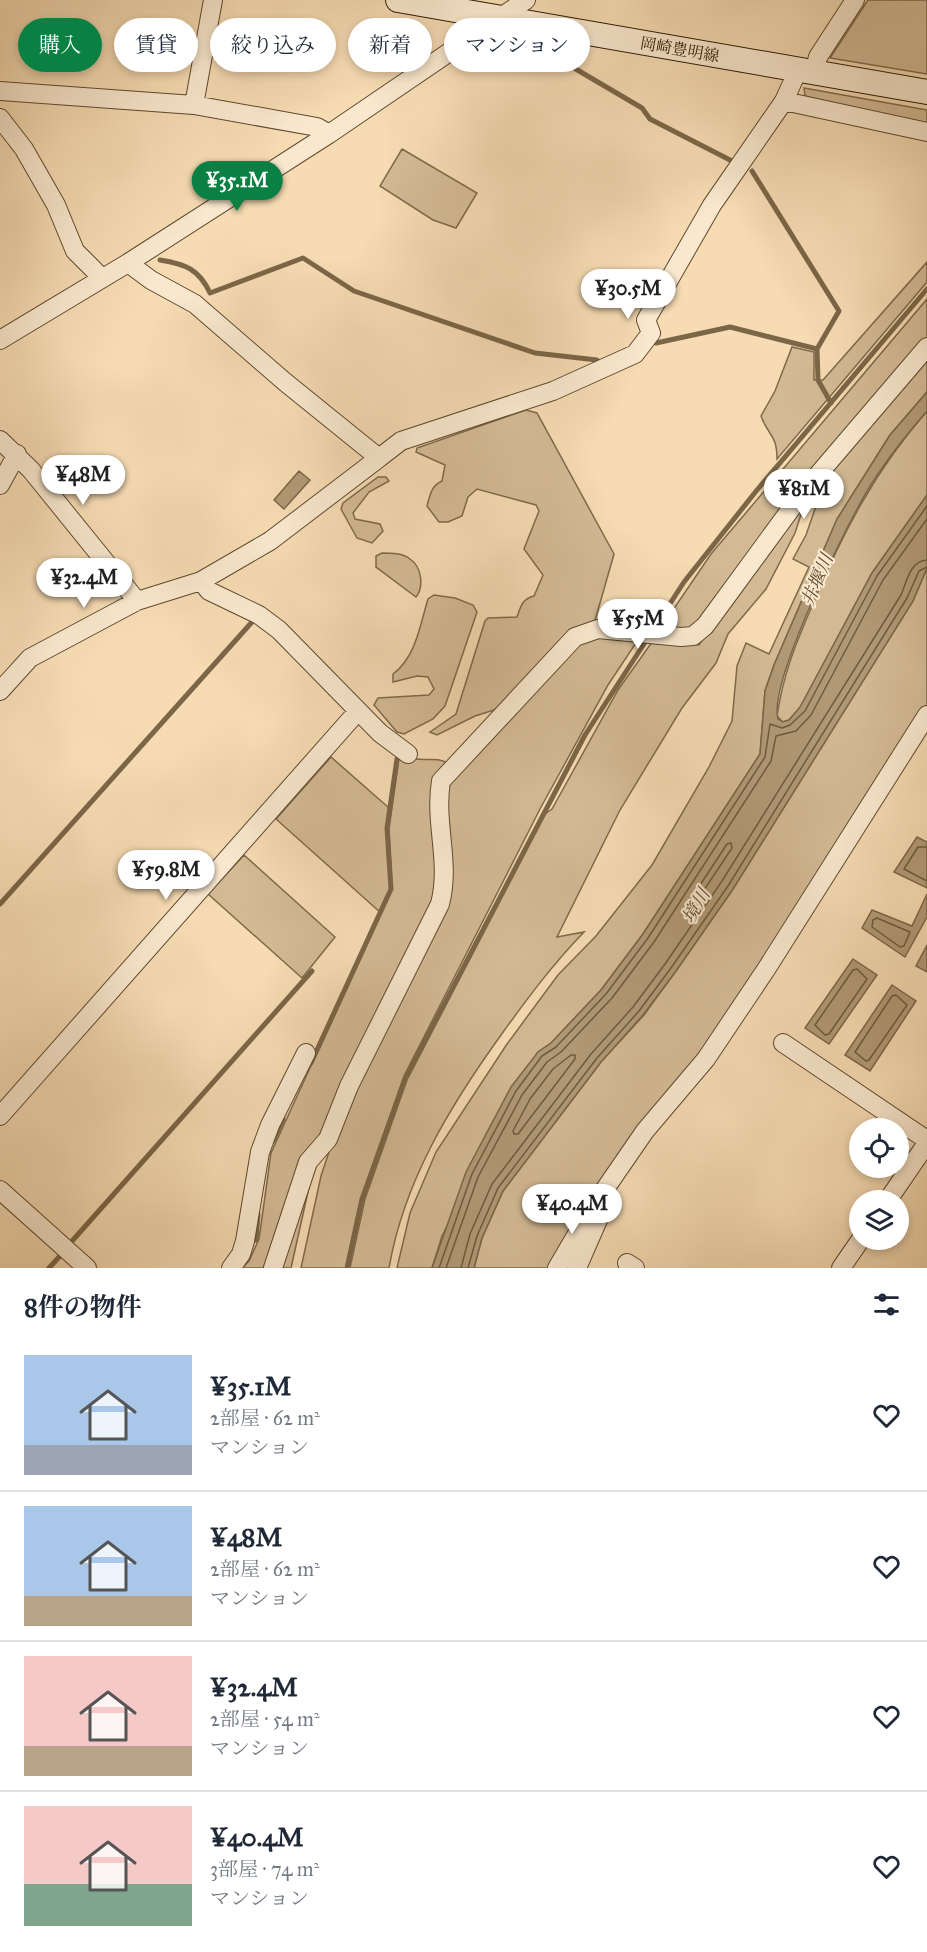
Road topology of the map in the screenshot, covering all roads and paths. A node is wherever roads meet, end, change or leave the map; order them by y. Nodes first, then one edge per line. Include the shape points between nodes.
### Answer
1 (213, 0) edge
2 (398, 0) edge
3 (526, 0) edge
4 (855, 0) edge
5 (499, 17) junction
6 (806, 72) junction
7 (0, 91) edge
8 (927, 92) edge
9 (784, 101) junction
10 (194, 105) junction
11 (0, 118) edge
12 (927, 132) edge
13 (329, 134) junction
14 (128, 263) junction
15 (101, 278) junction
16 (0, 340) edge
17 (927, 348) edge
18 (0, 440) edge
19 (16, 454) junction
20 (379, 458) junction
21 (0, 485) edge
22 (201, 580) junction
23 (137, 601) junction
24 (0, 691) edge
25 (358, 711) junction
26 (927, 715) edge
27 (408, 754) dead end
28 (783, 1043) dead end
29 (306, 1053) dead end
30 (0, 1116) edge
31 (927, 1141) edge
32 (0, 1190) edge
33 (895, 1190) edge
34 (594, 1205) junction
35 (853, 1250) edge
36 (87, 1268) edge
37 (231, 1268) edge
38 (273, 1268) edge
39 (557, 1268) edge
40 (577, 1268) edge
41 (841, 1268) edge

1 - 10 street
2 - 5 main road, 岡崎豊明線
3 - 5 street
4 - 6 street
5 - 6 main road, 岡崎豊明線
5 - 13 street
6 - 8 main road, 岡崎豊明線
6 - 9 street
7 - 10 street
9 - 12 street
9 - 20 street via 712,205 646,320 651,333 634,354 553,390 401,441
10 - 13 street via 317,127
11 - 15 street via 24,149 56,205 75,251
13 - 14 street
14 - 15 street
14 - 20 street via 195,304
15 - 16 street
17 - 38 street via 804,491 705,626 693,636 598,629 575,638 441,782 438,798 446,884 440,904 349,1086 328,1139 308,1162
18 - 19 street
19 - 21 street
19 - 23 street
20 - 22 street via 270,541
22 - 23 street
22 - 25 street via 209,591 259,615 279,630
23 - 24 street via 30,658
25 - 27 street
25 - 30 street
26 - 34 street via 706,1059 645,1131
28 - 31 street
29 - 37 street via 260,1152 245,1241
31 - 33 street
32 - 36 street
34 - 39 street
34 - 40 street via 598,1220
35 - 41 street

